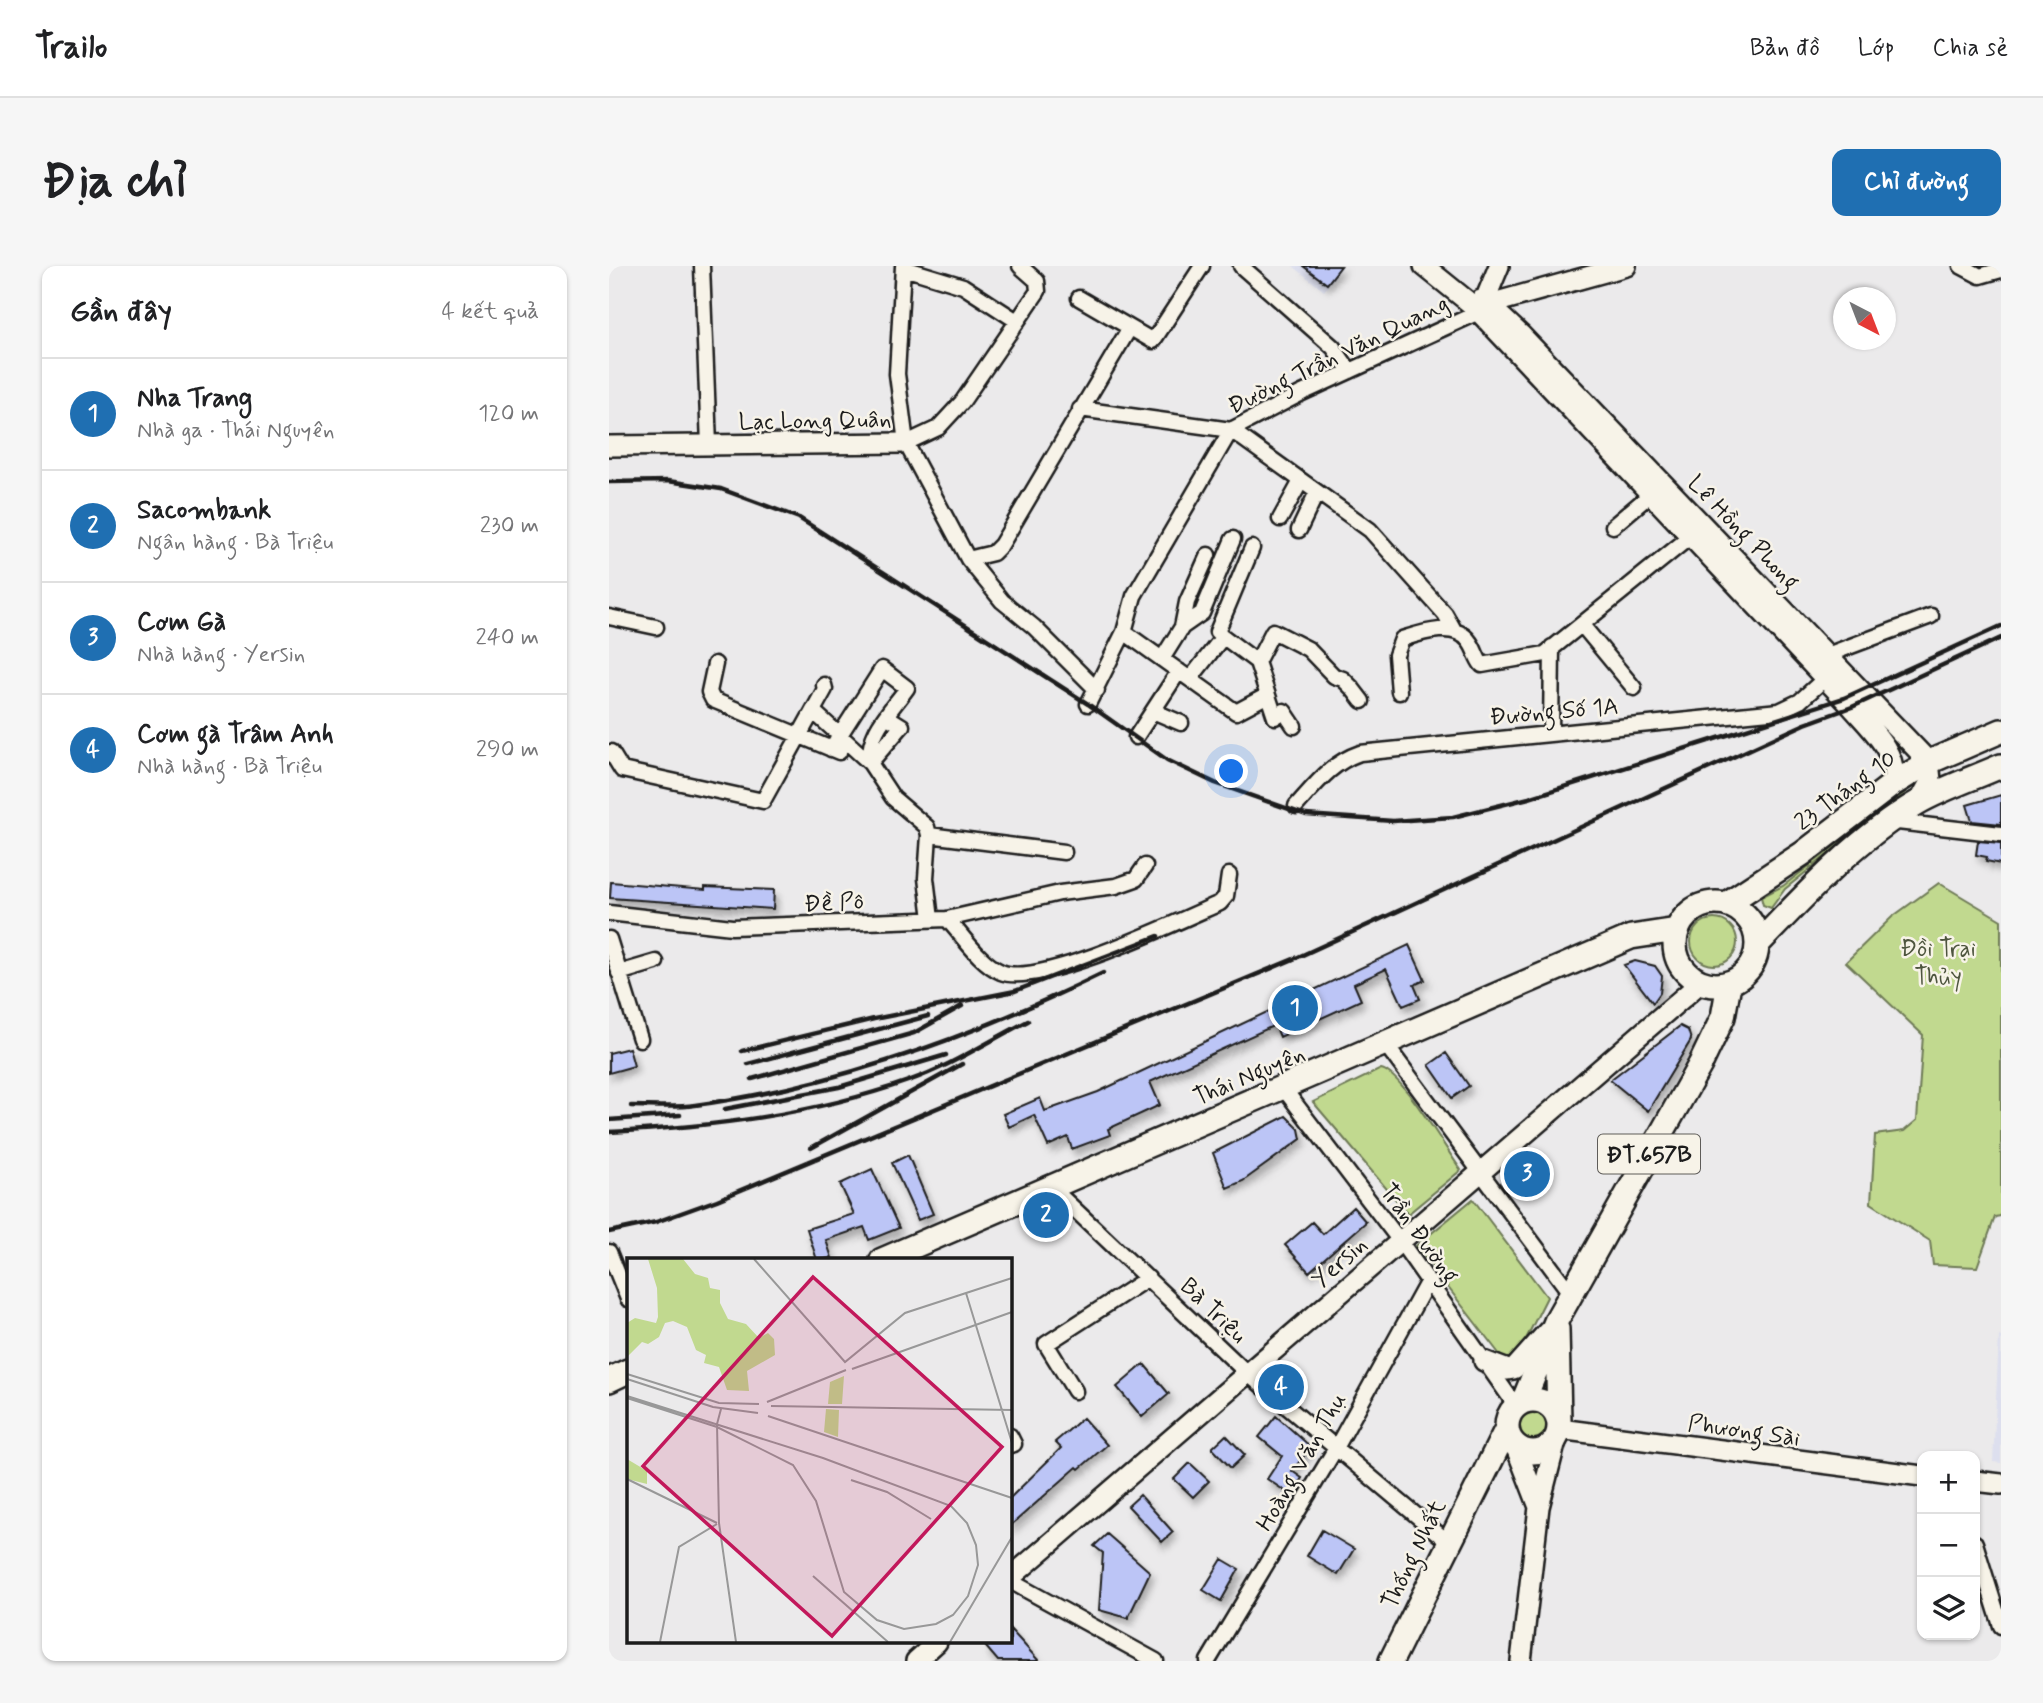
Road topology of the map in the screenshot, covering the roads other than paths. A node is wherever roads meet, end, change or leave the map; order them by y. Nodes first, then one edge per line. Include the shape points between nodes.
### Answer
1 (702, 266) edge
2 (1020, 266) edge
3 (1202, 266) edge
4 (1241, 266) edge
5 (1424, 266) edge
6 (1439, 266) edge
7 (1499, 266) edge
8 (1626, 266) edge
9 (903, 267) edge
10 (1966, 270) edge
11 (2001, 270) edge
12 (1079, 298) dead end
13 (1484, 306) junction
14 (1017, 321) junction
15 (1129, 329) junction
16 (1350, 371) junction
17 (1080, 409) junction
18 (1231, 430) junction
19 (906, 443) junction
20 (709, 445) junction
21 (609, 446) edge
22 (1301, 481) junction
23 (1317, 492) junction
24 (1651, 494) junction
25 (1280, 519) dead end
26 (1613, 526) dead end
27 (1299, 530) dead end
28 (1691, 536) junction
29 (1233, 539) dead end
30 (1252, 548) dead end
31 (1208, 555) dead end
32 (968, 559) junction
33 (1931, 616) dead end
34 (609, 617) edge
35 (1582, 625) junction
36 (1182, 626) junction
37 (656, 627) dead end
38 (1454, 630) junction
39 (1124, 632) junction
40 (1222, 638) junction
41 (1552, 648) junction
42 (1162, 659) junction
43 (1257, 662) junction
44 (715, 664) dead end
45 (1831, 666) junction
46 (1185, 675) junction
47 (824, 685) dead end
48 (1634, 688) dead end
49 (1097, 690) junction
50 (1399, 692) dead end
51 (1266, 696) junction
52 (1363, 701) dead end
53 (1088, 704) dead end
54 (813, 711) junction
55 (1153, 711) junction
56 (1181, 723) dead end
57 (1294, 726) dead end
58 (2001, 732) edge
59 (1551, 733) junction
60 (797, 737) junction
61 (1136, 737) dead end
62 (835, 743) junction
63 (611, 752) dead end
64 (1929, 762) junction
65 (870, 763) junction
66 (2001, 766) edge
67 (1893, 784) junction
68 (1919, 802) junction
69 (1296, 806) dead end
70 (1889, 821) junction
71 (2001, 834) edge
72 (929, 835) junction
73 (1064, 852) dead end
74 (1145, 866) dead end
75 (1229, 875) dead end
76 (1726, 904) junction
77 (609, 913) edge
78 (931, 919) junction
79 (947, 919) junction
80 (1677, 930) junction
81 (609, 939) edge
82 (1757, 945) junction
83 (656, 962) dead end
84 (619, 973) junction
85 (1700, 983) junction
86 (1729, 984) junction
87 (640, 1039) dead end
88 (1386, 1045) junction
89 (1284, 1089) junction
90 (1480, 1171) junction
91 (1050, 1186) junction
92 (1400, 1241) junction
93 (609, 1252) edge
94 (891, 1258) edge
95 (1148, 1278) junction
96 (1428, 1281) junction
97 (1571, 1294) junction
98 (627, 1297) edge
99 (1557, 1319) junction
100 (1484, 1361) junction
101 (627, 1371) edge
102 (1248, 1374) junction
103 (609, 1380) edge
104 (1075, 1391) dead end
105 (1519, 1404) junction
106 (1559, 1425) junction
107 (1511, 1437) junction
108 (1336, 1448) junction
109 (1917, 1475) edge
110 (1980, 1482) edge
111 (2001, 1484) edge
112 (1539, 1507) junction
113 (1448, 1542) junction
114 (1980, 1559) edge
115 (1011, 1578) edge
116 (1011, 1580) edge
117 (2001, 1626) edge
118 (935, 1644) edge
119 (916, 1661) edge
120 (1156, 1661) edge
121 (1208, 1661) edge
122 (1391, 1661) edge
123 (1521, 1661) edge

1 - 20 street
2 - 14 street via 1039,286
3 - 15 street via 1153,341
4 - 16 street via 1333,347
5 - 13 street, Lê Hồng Phong
6 - 13 street, Lê Hồng Phong
7 - 13 street
8 - 13 street
9 - 14 street via 963,286
9 - 19 street via 897,348 898,399
10 - 11 street
12 - 15 street
13 - 16 street, Đường Trần Văn Quang
13 - 24 street, Lê Hồng Phong
13 - 45 street, Lê Hồng Phong via 1522,336
14 - 19 street via 962,402 938,428
15 - 17 street
16 - 18 street, Đường Trần Văn Quang
17 - 18 street
17 - 32 street via 1001,545 993,554
18 - 22 street
18 - 39 street, Đường Trần Văn Quang via 1134,596
19 - 20 street, Lạc Long Quân
19 - 32 street, Lạc Long Quân
20 - 21 street, Lạc Long Quân
22 - 23 street
22 - 25 street
23 - 27 street
23 - 38 street via 1370,530
24 - 26 street
24 - 28 street, Lê Hồng Phong
28 - 35 street
28 - 45 street, Lê Hồng Phong
29 - 36 street via 1202,613
30 - 40 street via 1217,632
31 - 36 street via 1187,602
32 - 49 street, Lạc Long Quân via 1002,601
33 - 45 street
34 - 37 street
35 - 41 street
35 - 48 street
36 - 42 street
38 - 41 street via 1471,642 1482,665 1526,659
38 - 50 street via 1402,639 1396,655
39 - 42 street
39 - 49 street, Đường Trần Văn Quang
40 - 43 street
40 - 46 street
41 - 59 street
42 - 46 street
43 - 51 street
43 - 52 street via 1273,631 1308,649
44 - 60 street via 709,692 713,700
45 - 59 street, Đường Số 1A via 1800,701 1779,711
45 - 64 street, Lê Hồng Phong
45 - 67 street, Lê Hồng Phong via 1889,754
46 - 51 street via 1236,712
46 - 55 street
47 - 54 street
49 - 53 street, Đường Trần Văn Quang
51 - 57 street via 1275,717 1283,711
54 - 60 street
54 - 62 street
55 - 56 street
55 - 61 street
58 - 64 main road, 23 Tháng 10
59 - 69 street, Đường Số 1A via 1360,753 1328,770
60 - 62 street
60 - 63 street via 763,800 622,770
62 - 65 street
62 - 65 street via 881,669 907,688 869,748
64 - 67 main road, 23 Tháng 10
64 - 68 street via 1931,780
65 - 72 street via 893,797 922,820
66 - 68 main road
67 - 76 main road, 23 Tháng 10 via 1802,854
68 - 70 main road
70 - 71 street
70 - 82 main road via 1812,887
72 - 73 street
72 - 78 street via 926,878
74 - 79 street, Đề Pô via 1143,873 1125,883
75 - 79 street via 1226,896 1220,903 1031,975 1000,972
76 - 80 main road via 1694,909
76 - 82 main road via 1747,918
77 - 78 street, Đề Pô via 732,927
78 - 79 street, Đề Pô
80 - 85 main road via 1674,947 1679,964
80 - 88 main road, Thái Nguyên via 1631,937
81 - 84 street
82 - 86 main road via 1746,973
83 - 84 street
84 - 87 street
85 - 86 main road
85 - 90 street, Yersin
86 - 97 main road, Thống Nhất / ĐT.657B via 1723,1017 1700,1065
88 - 89 main road, Thái Nguyên
88 - 90 street
89 - 91 main road, Thái Nguyên
89 - 92 street, Trần Đường
90 - 92 street, Yersin
90 - 97 street
91 - 94 main road, Thái Nguyên
91 - 95 street, Bà Triệu
92 - 96 street, Trần Đường
92 - 102 street, Yersin
93 - 98 street
95 - 102 street, Bà Triệu
95 - 104 street via 1046,1344
96 - 100 street, Trần Đường
96 - 108 street, Hoàng Văn Thụ
97 - 99 main road, Thống Nhất / ĐT.657B
99 - 100 street via 1514,1369
99 - 105 main road, Thống Nhất / ĐT.657B
99 - 106 main road
100 - 105 street, Trần Đường
101 - 103 main road
102 - 108 street, Bà Triệu
102 - 115 street, Yersin
105 - 106 main road via 1546,1403
105 - 107 main road, Thống Nhất / ĐT.657B
106 - 107 main road via 1554,1441 1544,1449 1529,1452
106 - 109 street, Phương Sài
106 - 112 street
107 - 112 street
107 - 113 main road, Thống Nhất / ĐT.657B via 1483,1471
108 - 113 street, Bà Triệu
108 - 121 street, Hoàng Văn Thụ
110 - 111 street
112 - 123 street
113 - 122 main road, Thống Nhất / ĐT.657B
114 - 117 street
116 - 120 street
118 - 119 street

